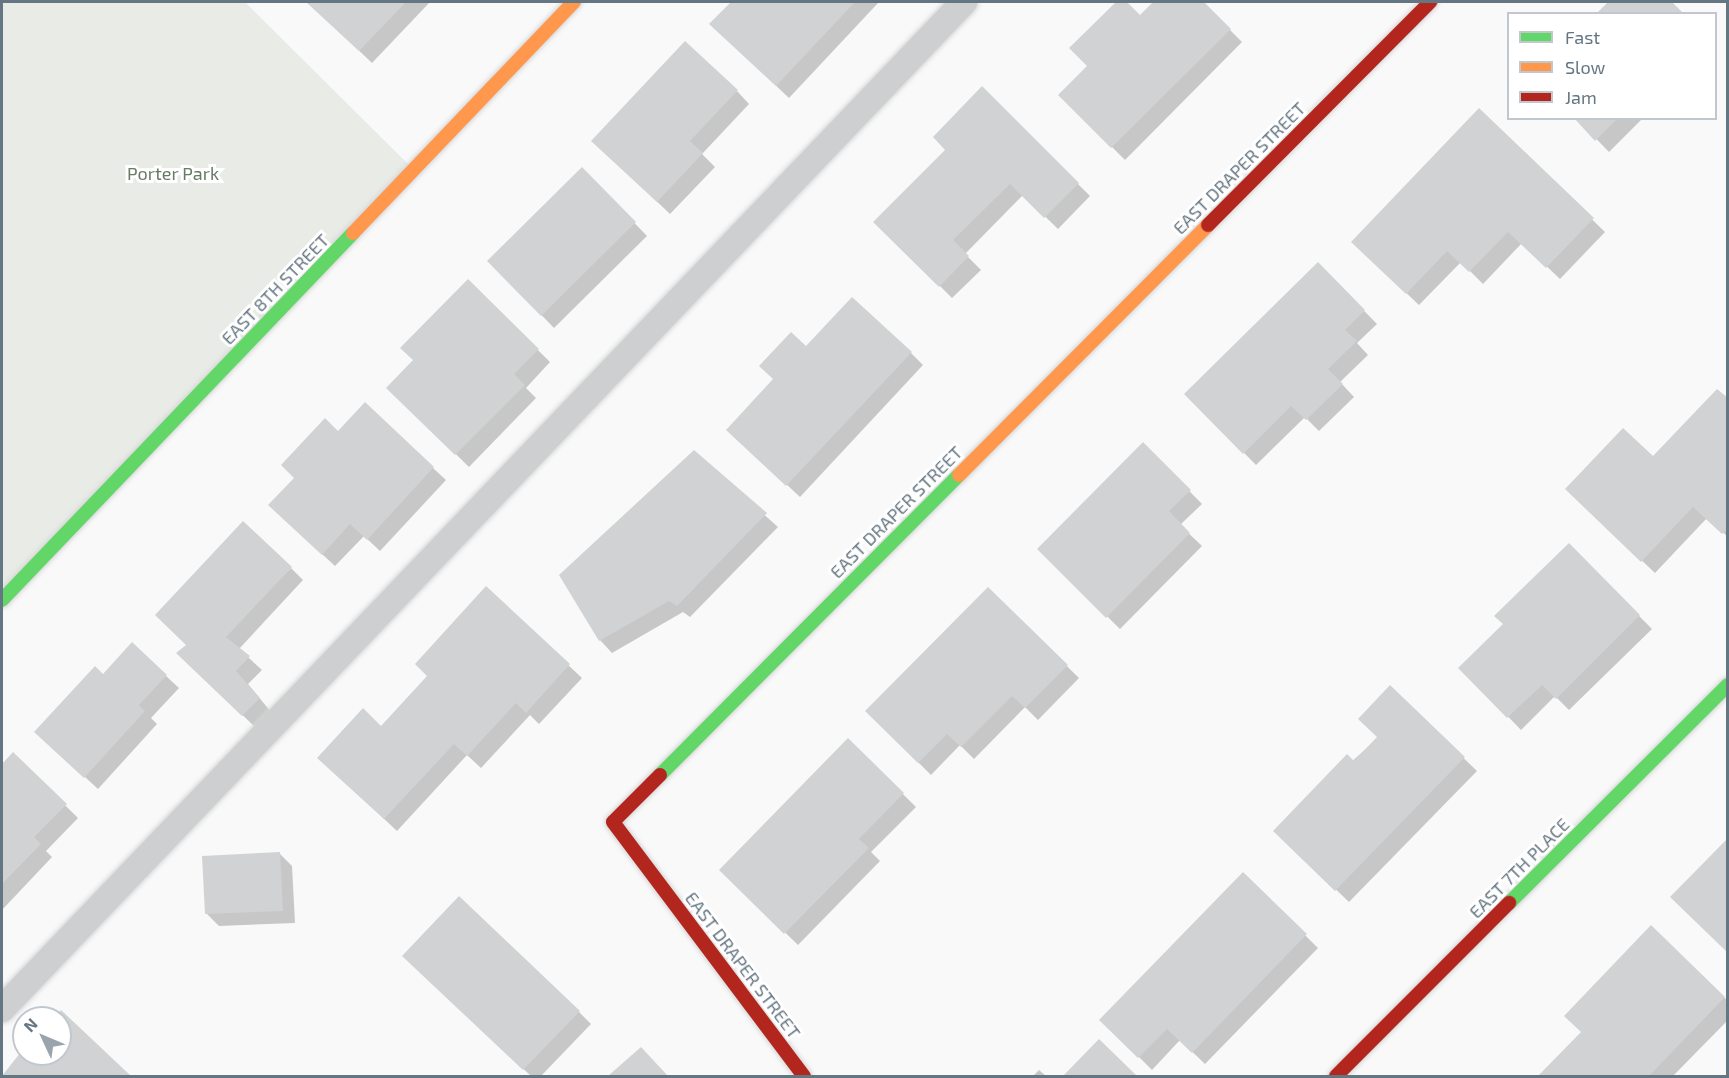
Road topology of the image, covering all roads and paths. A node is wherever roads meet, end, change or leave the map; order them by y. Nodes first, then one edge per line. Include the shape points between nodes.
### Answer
1 (574, 2) edge
2 (964, 2) edge
3 (1430, 2) edge
4 (2, 600) edge
5 (1728, 686) edge
6 (2, 1010) edge
7 (804, 1077) edge
8 (1336, 1077) edge

1 - 4 street, EAST 8TH STREET
2 - 6 lane
3 - 7 street, EAST DRAPER STREET via 613,822
5 - 8 street, EAST 7TH PLACE

